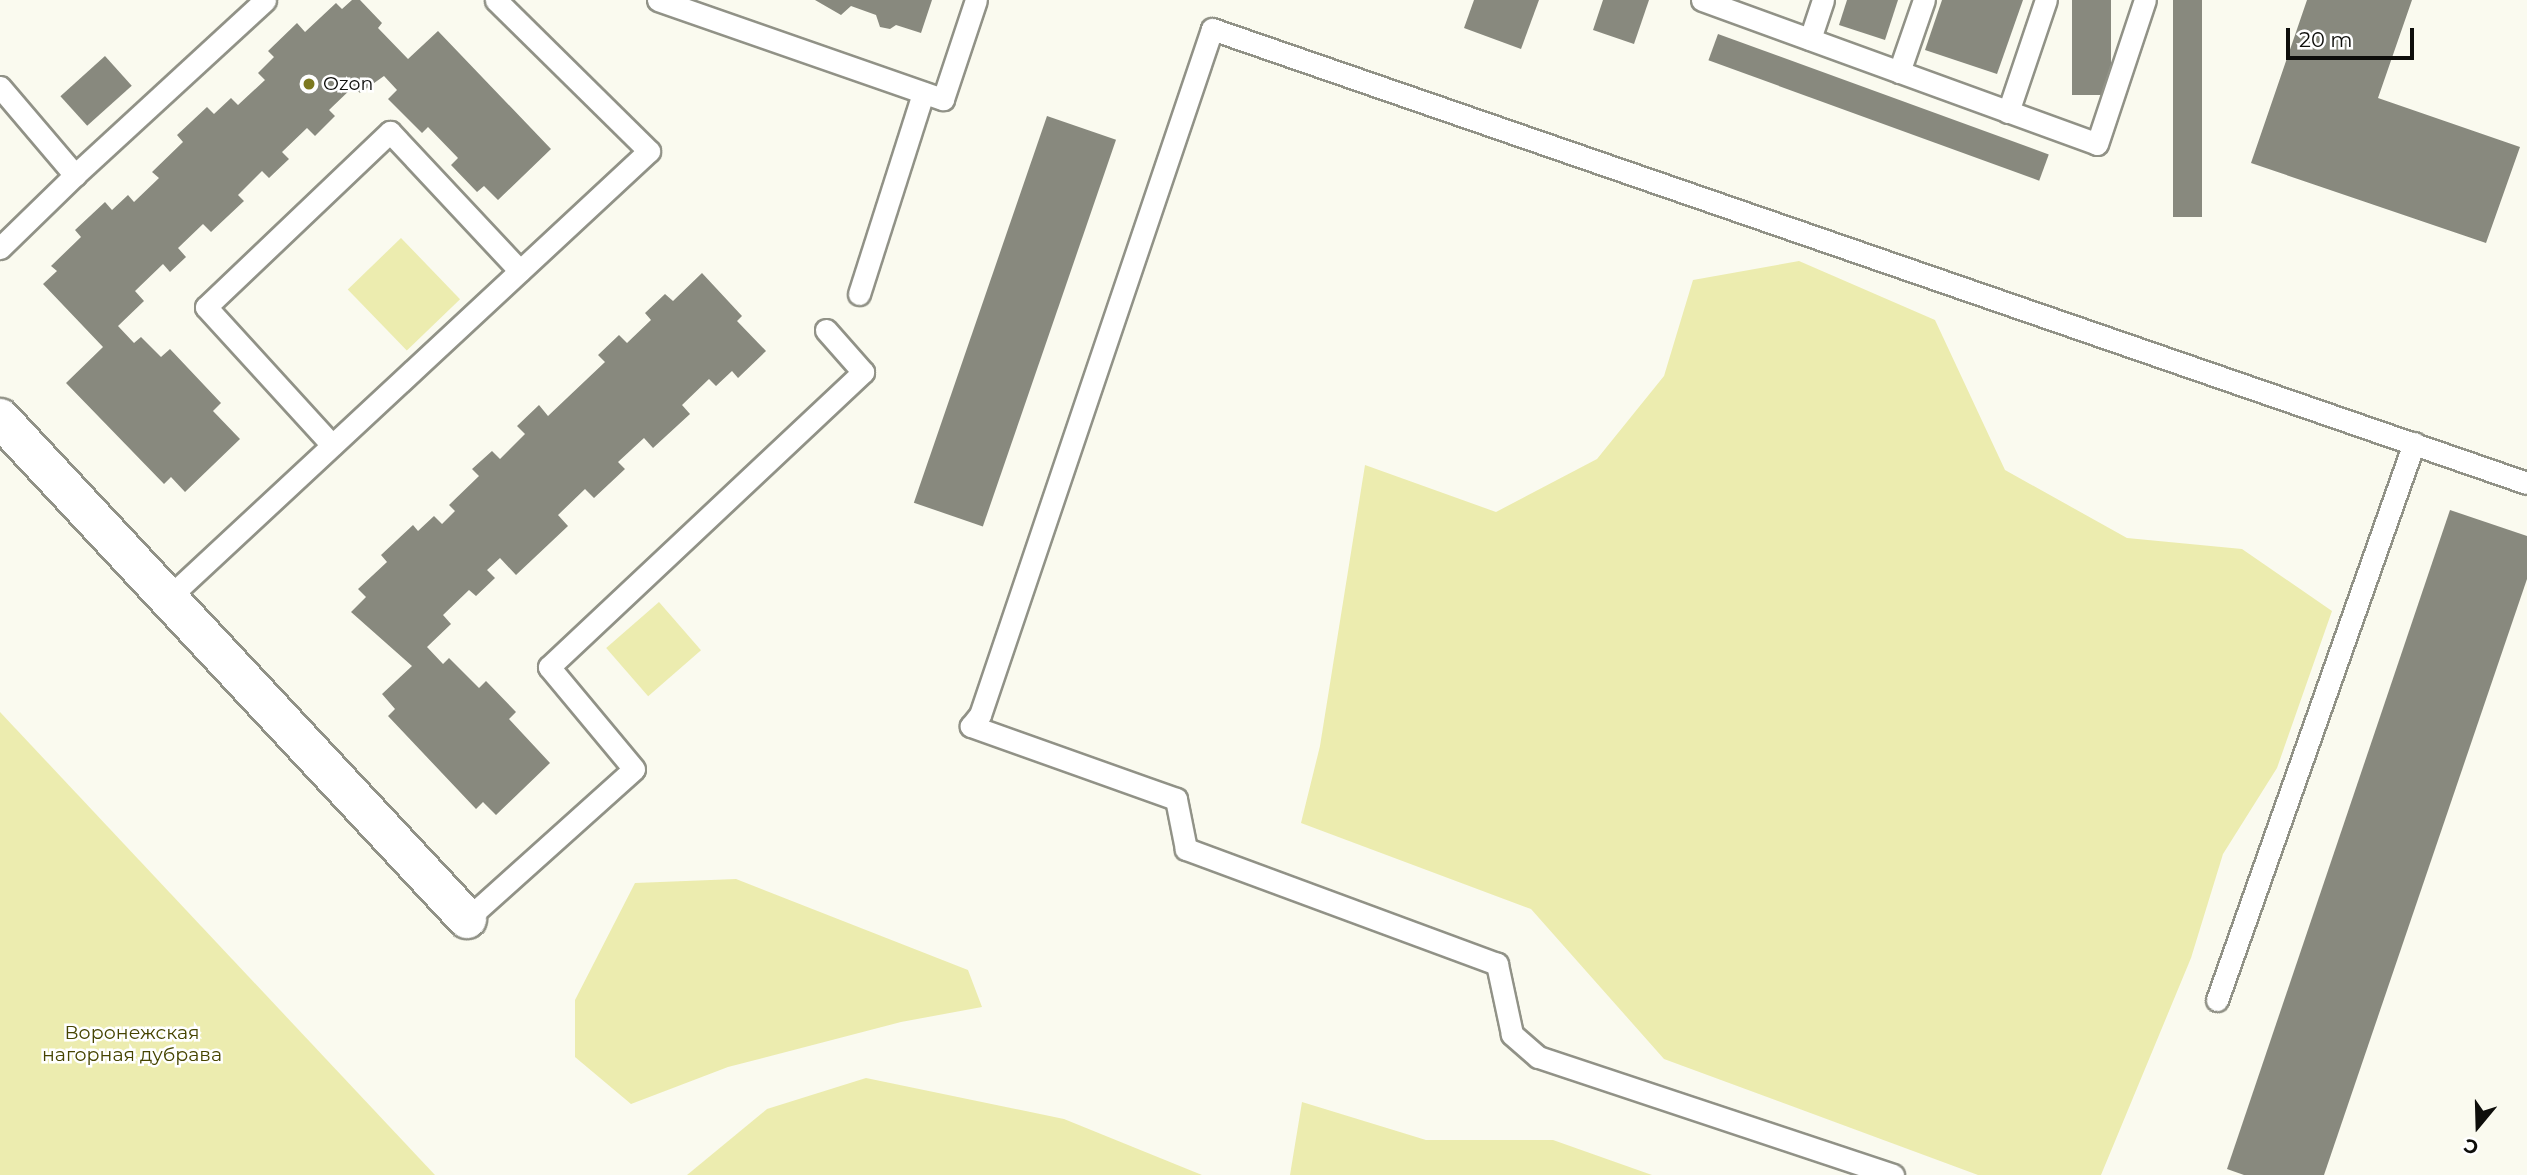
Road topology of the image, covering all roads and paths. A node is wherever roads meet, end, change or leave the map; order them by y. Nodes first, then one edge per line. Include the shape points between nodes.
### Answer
1 (265, 0) edge
2 (496, 0) edge
3 (658, 0) edge
4 (976, 0) edge
5 (1702, 0) edge
6 (1823, 0) edge
7 (1924, 0) edge
8 (2046, 0) edge
9 (2145, 0) edge
10 (1810, 39) junction
11 (1899, 72) junction
12 (0, 87) edge
13 (923, 93) junction
14 (2008, 112) junction
15 (75, 175) junction
16 (0, 248) edge
17 (520, 271) junction
18 (859, 294) dead end
19 (826, 330) dead end
20 (0, 418) edge
21 (2414, 443) junction
22 (332, 445) junction
23 (2527, 483) edge
24 (167, 599) junction
25 (467, 919) joint
26 (2217, 1000) dead end
27 (1893, 1175) edge

1 - 15 lane
2 - 17 lane via 649,151
3 - 13 lane
4 - 13 lane via 943,99
5 - 10 lane
6 - 10 lane
7 - 11 lane
8 - 14 lane
9 - 14 lane via 2097,144
10 - 11 lane
11 - 14 lane
12 - 15 lane
13 - 18 lane
15 - 16 lane
17 - 22 lane
17 - 22 lane via 390,132 206,307
19 - 25 lane via 863,372 549,667 634,769
20 - 24 street
21 - 23 lane
21 - 26 lane
21 - 27 lane via 1212,29 980,715 971,726 1176,799 1185,849 1497,964 1513,1034 1538,1057
22 - 24 lane
24 - 25 street

